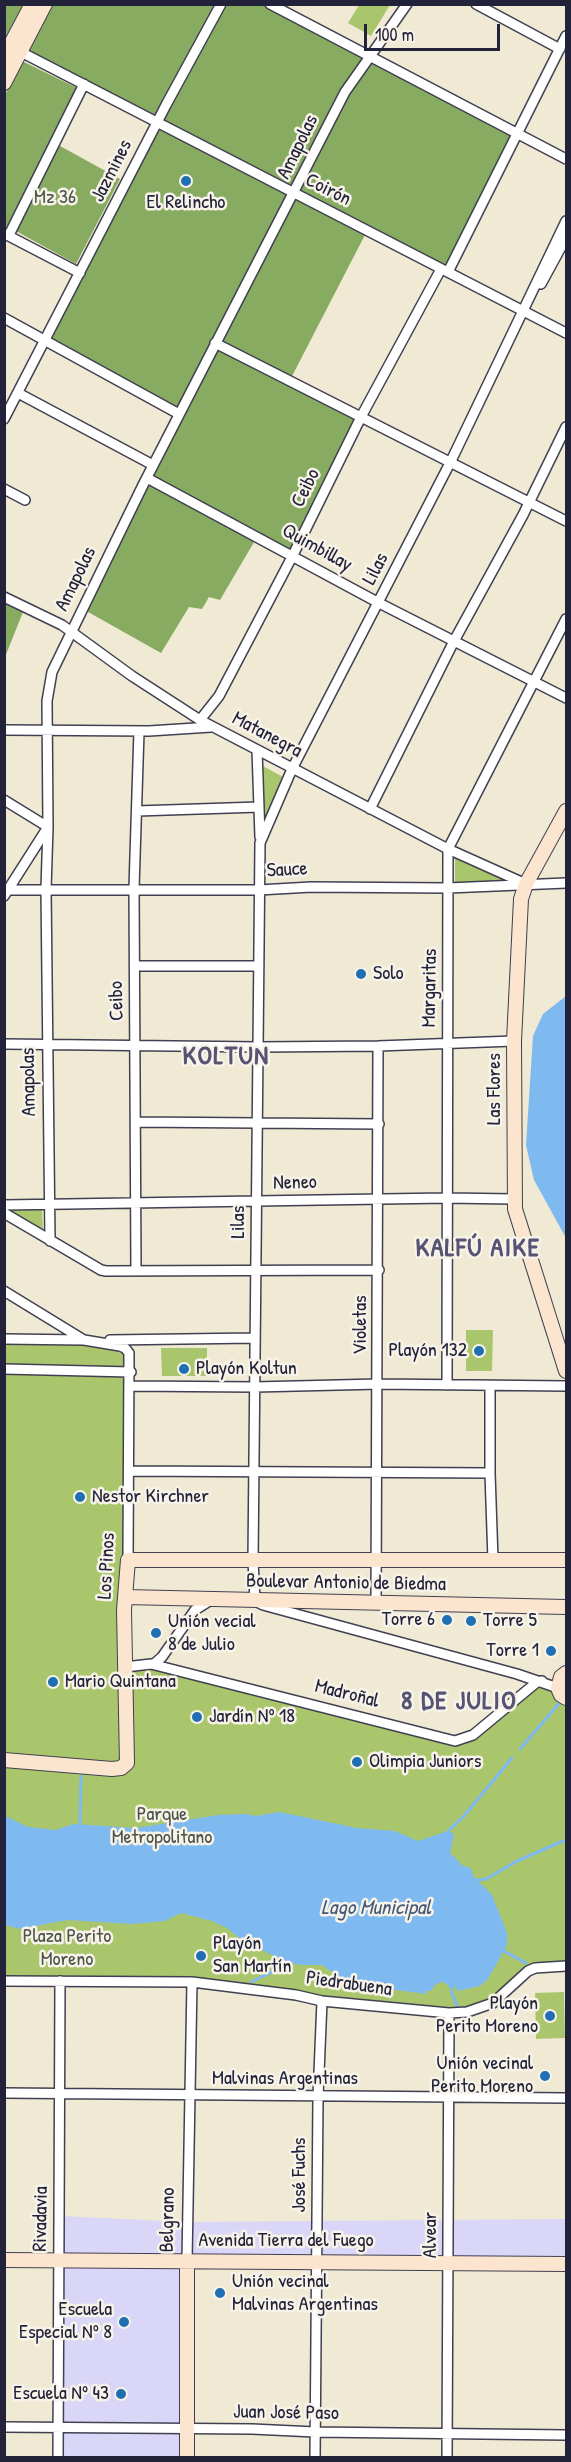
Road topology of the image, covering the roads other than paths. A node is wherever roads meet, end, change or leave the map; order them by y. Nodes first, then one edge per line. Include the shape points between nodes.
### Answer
1 (32, 4) edge
2 (45, 4) edge
3 (221, 4) edge
4 (270, 4) edge
5 (407, 4) edge
6 (476, 4) edge
7 (567, 36) edge
8 (560, 49) junction
9 (10, 50) edge
10 (369, 56) junction
11 (4, 83) edge
12 (84, 84) junction
13 (158, 122) junction
14 (517, 134) junction
15 (567, 159) edge
16 (295, 193) junction
17 (567, 221) edge
18 (7, 234) edge
19 (567, 238) edge
20 (444, 271) junction
21 (80, 273) junction
22 (523, 311) junction
23 (4, 318) edge
24 (567, 333) edge
25 (45, 340) junction
26 (215, 343) junction
27 (18, 393) junction
28 (179, 414) junction
29 (362, 415) junction
30 (5, 418) edge
31 (567, 428) edge
32 (451, 461) junction
33 (153, 465) junction
34 (147, 478) junction
35 (4, 489) edge
36 (25, 500) dead end
37 (531, 501) junction
38 (567, 521) edge
39 (293, 555) junction
40 (4, 597) edge
41 (379, 603) junction
42 (567, 619) edge
43 (70, 631) junction
44 (454, 640) junction
45 (536, 682) junction
46 (567, 698) edge
47 (200, 720) junction
48 (213, 727) junction
49 (4, 730) edge
50 (139, 731) junction
51 (48, 732) junction
52 (256, 750) junction
53 (292, 769) junction
54 (4, 800) edge
55 (259, 807) junction
56 (370, 809) junction
57 (136, 811) junction
58 (567, 811) edge
59 (48, 827) junction
60 (260, 843) junction
61 (448, 849) junction
62 (526, 884) junction
63 (567, 884) edge
64 (134, 888) junction
65 (448, 888) junction
66 (46, 889) junction
67 (259, 890) junction
68 (6, 893) edge
69 (135, 966) junction
70 (259, 966) junction
71 (514, 1041) junction
72 (447, 1042) junction
73 (4, 1044) edge
74 (46, 1044) junction
75 (378, 1046) junction
76 (136, 1047) junction
77 (259, 1047) junction
78 (136, 1122) junction
79 (258, 1123) junction
80 (379, 1124) junction
81 (446, 1198) junction
82 (514, 1199) junction
83 (379, 1200) junction
84 (257, 1202) junction
85 (135, 1203) junction
86 (48, 1204) junction
87 (4, 1205) edge
88 (4, 1213) edge
89 (50, 1241) junction
90 (379, 1270) junction
91 (136, 1271) junction
92 (257, 1272) junction
93 (4, 1291) edge
94 (255, 1338) junction
95 (4, 1339) edge
96 (84, 1340) junction
97 (4, 1369) edge
98 (567, 1371) edge
99 (131, 1372) junction
100 (378, 1384) junction
101 (447, 1385) junction
102 (130, 1386) junction
103 (567, 1386) edge
104 (255, 1387) junction
105 (490, 1387) junction
106 (129, 1471) junction
107 (254, 1471) junction
108 (375, 1472) junction
109 (490, 1473) junction
110 (376, 1559) junction
111 (128, 1560) junction
112 (253, 1560) junction
113 (494, 1560) junction
114 (567, 1560) edge
115 (125, 1597) junction
116 (212, 1600) junction
117 (255, 1600) junction
118 (376, 1604) junction
119 (567, 1607) edge
120 (154, 1664) junction
121 (125, 1667) junction
122 (567, 1673) edge
123 (542, 1681) junction
124 (562, 1693) edge
125 (4, 1760) edge
126 (567, 1966) edge
127 (4, 1981) edge
128 (60, 1981) junction
129 (192, 1982) junction
130 (322, 2001) junction
131 (449, 2013) junction
132 (4, 2093) edge
133 (60, 2093) junction
134 (190, 2096) junction
135 (449, 2096) junction
136 (318, 2097) junction
137 (567, 2098) edge
138 (4, 2260) edge
139 (59, 2260) junction
140 (187, 2260) junction
141 (318, 2261) junction
142 (449, 2262) junction
143 (567, 2264) edge
144 (4, 2427) edge
145 (58, 2429) junction
146 (187, 2429) junction
147 (315, 2432) junction
148 (448, 2433) junction
149 (567, 2435) edge
150 (58, 2457) edge
151 (187, 2457) edge
152 (315, 2457) edge
153 (447, 2457) edge

1 - 9 street
2 - 9 street
3 - 13 street, Jazmines
4 - 10 street
5 - 10 street, Amapolas
6 - 8 street
7 - 8 street, Ceibo
8 - 14 street, Ceibo
9 - 11 street
9 - 12 street, Coirón
10 - 14 street
10 - 16 street, Amapolas via 345,92
12 - 13 street, Coirón
12 - 18 street
13 - 16 street, Coirón
13 - 21 street, Jazmines
14 - 15 street
14 - 20 street, Ceibo
16 - 20 street, Coirón
16 - 26 street, Amapolas
17 - 22 street, Lilas
18 - 21 street
19 - 22 street, Lilas
20 - 22 street, Coirón
20 - 29 street, Ceibo
21 - 25 street, Jazmines
22 - 24 street, Coirón
22 - 32 street, Lilas
23 - 25 street
25 - 27 street, Jazmines
25 - 28 street
26 - 28 street, Amapolas
26 - 29 street
27 - 30 street, Jazmines
27 - 33 street
28 - 33 street, Amapolas
29 - 32 street
29 - 39 street, Ceibo
31 - 37 street
32 - 37 street
32 - 41 street, Lilas
33 - 34 street, Amapolas
34 - 39 street, Quimbillay
34 - 43 street, Amapolas
35 - 36 street
37 - 38 street
37 - 44 street
39 - 41 street, Quimbillay
39 - 47 street, Ceibo via 219,696
40 - 43 street, Matanegra
41 - 44 street, Quimbillay
41 - 53 street, Lilas
42 - 45 street, Margaritas
43 - 47 street, Matanegra
43 - 51 street, Amapolas via 48,685
44 - 45 street, Quimbillay
44 - 56 street
45 - 46 street, Quimbillay
45 - 61 street, Margaritas
47 - 48 street, Matanegra
48 - 50 street
48 - 52 street, Matanegra
49 - 51 street
50 - 51 street
50 - 57 street, Ceibo
51 - 59 street, Amapolas
52 - 53 street, Matanegra
52 - 55 street, Lilas
53 - 56 street, Matanegra
53 - 60 street, Lilas
54 - 59 street
55 - 57 street
55 - 60 street, Lilas
56 - 61 street, Matanegra
57 - 64 street, Ceibo
58 - 62 street, Las Flores
59 - 66 street, Amapolas
59 - 68 street
60 - 67 street, Lilas
61 - 62 street, Matanegra
61 - 65 street, Margaritas
62 - 63 street, Sauce
62 - 65 street, Sauce
62 - 71 street, Las Flores via 521,899
64 - 66 street, Sauce
64 - 67 street, Sauce
64 - 69 street, Ceibo
65 - 67 street, Sauce
65 - 72 street, Margaritas
66 - 68 street, Sauce
66 - 74 street, Amapolas
67 - 70 street, Lilas
69 - 70 street
69 - 76 street, Ceibo
70 - 77 street, Lilas
71 - 72 street
71 - 82 street, Las Flores
72 - 75 street
72 - 81 street, Margaritas
73 - 74 street
74 - 76 street
74 - 86 street, Amapolas
75 - 77 street
75 - 80 street, Violetas
76 - 77 street
76 - 78 street, Ceibo
77 - 79 street, Lilas
78 - 79 street
78 - 85 street, Ceibo
79 - 80 street
79 - 84 street, Lilas
80 - 83 street, Violetas
81 - 82 street, Neneo
81 - 83 street, Neneo
81 - 101 street, Margaritas
82 - 98 street, Las Flores via 516,1218
83 - 84 street, Neneo
83 - 90 street, Violetas
84 - 85 street, Neneo
84 - 92 street, Lilas
85 - 86 street, Neneo
85 - 91 street, Ceibo
86 - 87 street, Neneo
86 - 89 street, Amapolas
88 - 89 street
89 - 91 street via 101,1270
90 - 92 street
90 - 100 street, Violetas
91 - 92 street
92 - 94 street, Lilas
93 - 96 street
94 - 96 street
94 - 104 street, Lilas
95 - 96 street
96 - 99 street, Los Pinos via 125,1348
97 - 99 street
99 - 102 street, Los Pinos
100 - 101 street
100 - 104 street
100 - 108 street, Violetas
101 - 105 street
102 - 104 street
102 - 106 street, Los Pinos
103 - 105 street
104 - 107 street, Lilas
105 - 109 street
106 - 107 street
106 - 111 street, Los Pinos
107 - 108 street
107 - 112 street, Lilas
108 - 109 street
108 - 110 street, Violetas
109 - 113 street
110 - 112 street, Boulevar Antonio de Biedma
110 - 113 street, Boulevar Antonio de Biedma
110 - 118 street, Violetas
111 - 112 street, Boulevar Antonio de Biedma
111 - 115 street, Los Pinos
112 - 117 street, Lilas
113 - 114 street, Boulevar Antonio de Biedma
115 - 116 street, Boulevar Antonio de Biedma
115 - 121 street, Los Pinos
116 - 117 street, Boulevar Antonio de Biedma
116 - 120 street via 195,1610
117 - 118 street, Boulevar Antonio de Biedma
117 - 123 street
118 - 119 street, Boulevar Antonio de Biedma
120 - 121 street, Madroñal
120 - 123 street, Madroñal via 455,1741 473,1735
121 - 125 street, Los Pinos via 128,1758 124,1767
122 - 124 street via 561,1677
123 - 124 street
126 - 131 street, Piedrabuena via 535,1968 493,2003 467,2012
127 - 128 street, Piedrabuena
128 - 129 street, Piedrabuena
128 - 133 street, Rivadavia
129 - 130 street, Piedrabuena
129 - 134 street, Belgrano
130 - 131 street, Piedrabuena
130 - 136 street, José Fuchs
131 - 135 street, Alvear
132 - 133 street, Malvinas Argentinas
133 - 134 street, Malvinas Argentinas
133 - 139 street, Rivadavia
134 - 136 street, Malvinas Argentinas
134 - 140 street, Belgrano
135 - 136 street, Malvinas Argentinas
135 - 137 street, Malvinas Argentinas
135 - 142 street, Alvear
136 - 141 street, José Fuchs
138 - 139 street, Avenida Tierra del Fuego
139 - 140 street, Avenida Tierra del Fuego
139 - 145 street, Rivadavia
140 - 141 street, Avenida Tierra del Fuego
140 - 146 street, Belgrano
141 - 142 street, Avenida Tierra del Fuego
141 - 147 street, José Fuchs
142 - 143 street, Avenida Tierra del Fuego
142 - 148 street, Alvear
144 - 145 street, Juan José Paso
145 - 146 street, Juan José Paso
145 - 150 street, Rivadavia
146 - 147 street, Juan José Paso
146 - 151 street, Belgrano
147 - 148 street, Juan José Paso
147 - 152 street, José Fuchs
148 - 149 street, Juan José Paso
148 - 153 street, Alvear

